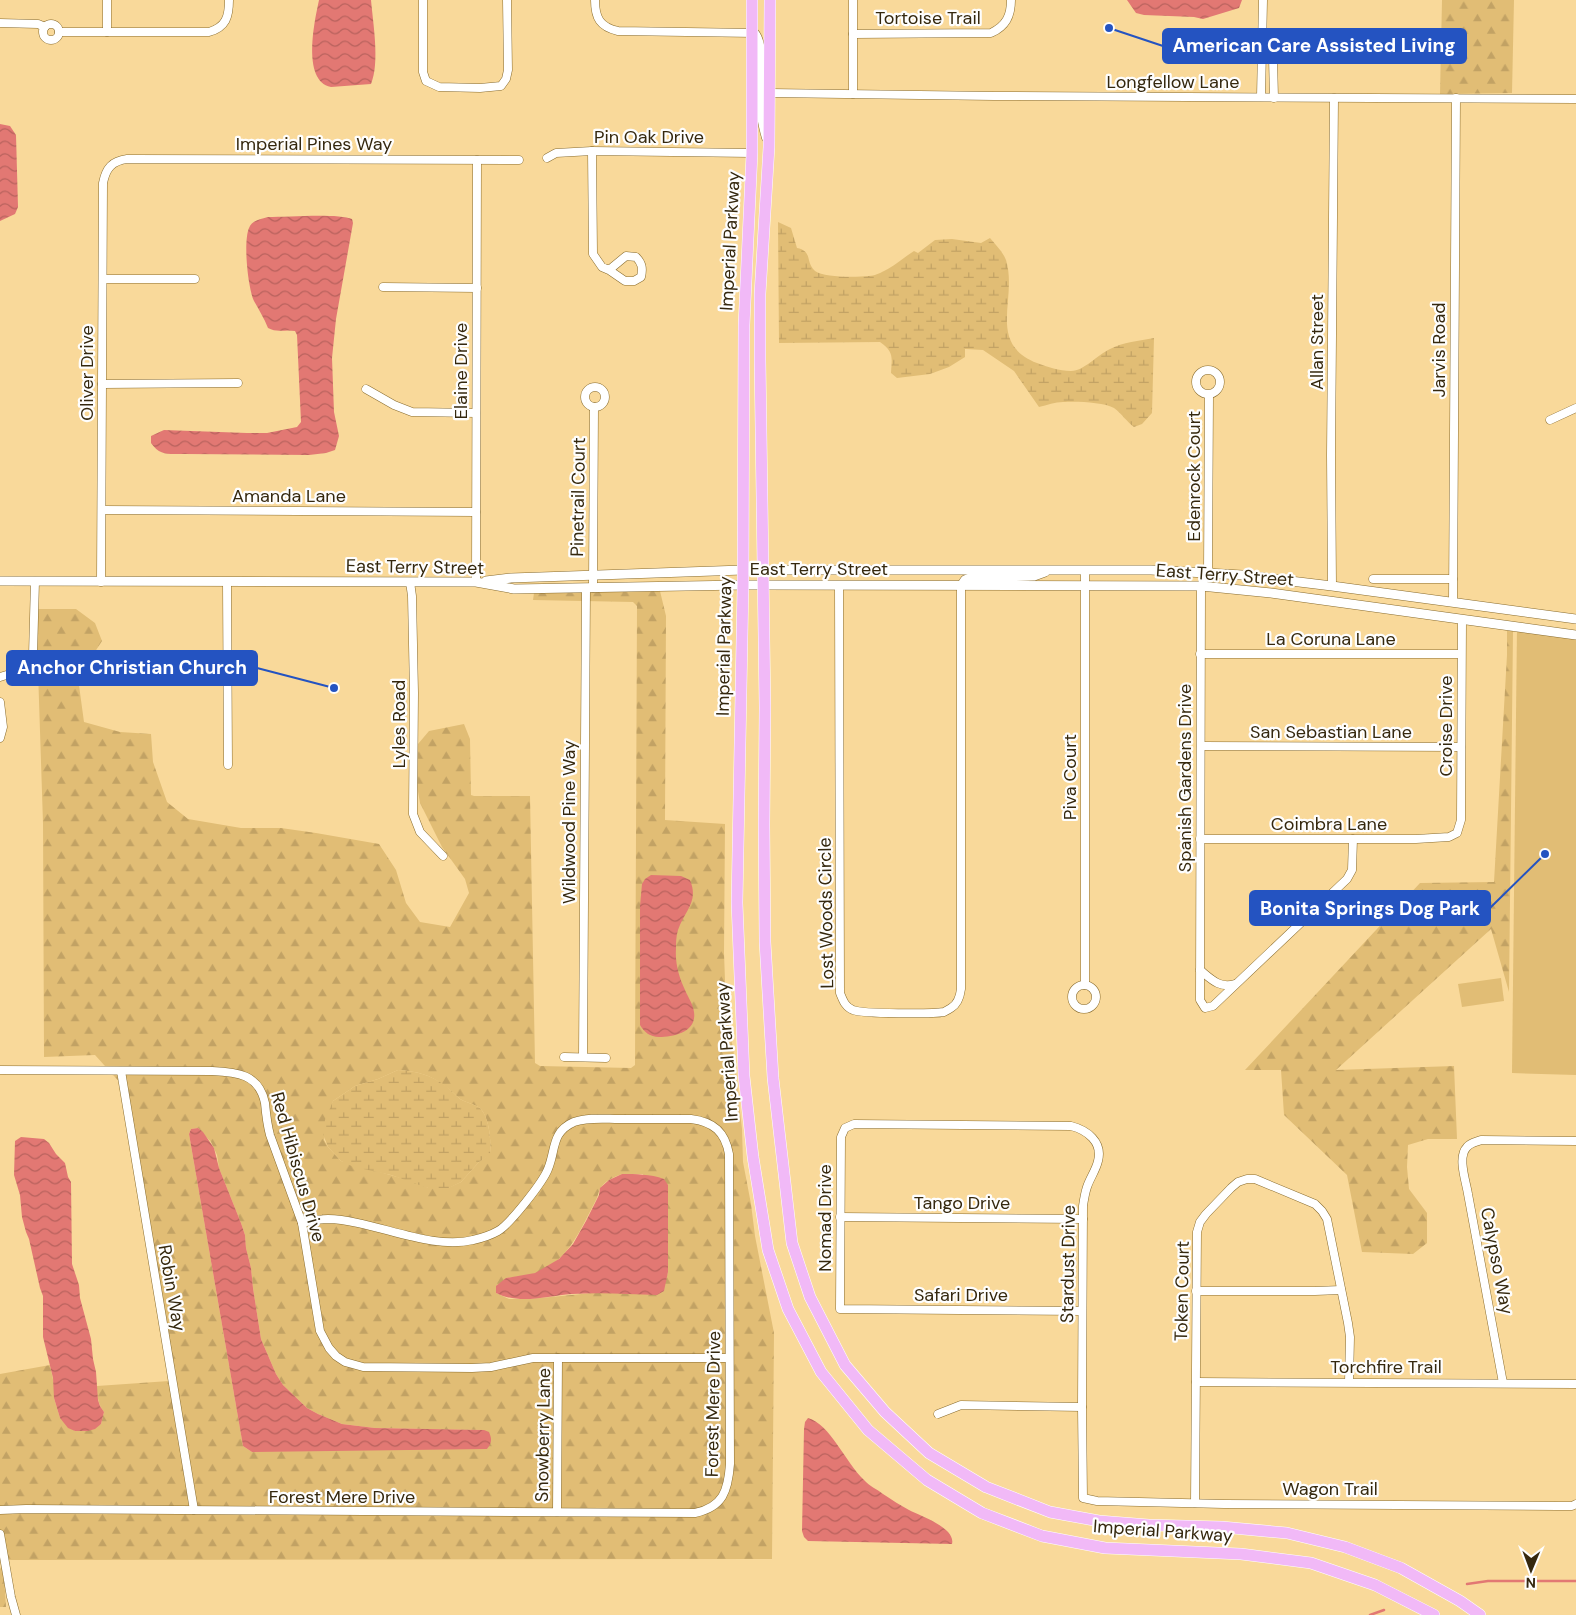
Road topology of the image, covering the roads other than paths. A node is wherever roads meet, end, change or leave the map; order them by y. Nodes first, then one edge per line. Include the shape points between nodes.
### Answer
1 (107, 0) edge
2 (229, 0) edge
3 (423, 0) edge
4 (507, 0) edge
5 (595, 0) edge
6 (752, 0) edge
7 (770, 0) edge
8 (853, 0) edge
9 (1011, 0) edge
10 (1263, 0) edge
11 (0, 23) edge
12 (45, 27) junction
13 (59, 32) junction
14 (107, 32) junction
15 (752, 32) junction
16 (853, 34) junction
17 (1262, 36) junction
18 (770, 93) junction
19 (853, 94) junction
20 (1261, 97) junction
21 (1274, 98) junction
22 (1334, 98) junction
23 (1456, 98) junction
24 (1576, 99) edge
25 (769, 147) junction
26 (592, 151) junction
27 (752, 153) junction
28 (547, 158) dead end
29 (477, 160) junction
30 (519, 160) dead end
31 (110, 165) joint
32 (610, 270) dead end
33 (102, 279) junction
34 (195, 279) dead end
35 (383, 287) dead end
36 (477, 288) junction
37 (238, 383) dead end
38 (102, 384) junction
39 (366, 389) dead end
40 (1209, 395) dead end
41 (594, 407) dead end
42 (1576, 408) edge
43 (476, 413) junction
44 (1550, 420) dead end
45 (102, 510) junction
46 (476, 512) junction
47 (743, 570) junction
48 (763, 570) junction
49 (1052, 570) junction
50 (1086, 570) junction
51 (1208, 572) junction
52 (593, 576) junction
53 (1374, 579) dead end
54 (1454, 579) junction
55 (0, 581) edge
56 (34, 581) junction
57 (101, 582) junction
58 (227, 582) junction
59 (410, 582) junction
60 (476, 582) junction
61 (743, 585) junction
62 (1085, 585) junction
63 (763, 586) junction
64 (839, 586) junction
65 (961, 586) junction
66 (1200, 586) junction
67 (1332, 586) junction
68 (589, 588) junction
69 (1453, 602) junction
70 (1576, 619) edge
71 (1462, 620) junction
72 (1576, 635) edge
73 (1200, 654) junction
74 (1461, 654) junction
75 (0, 678) edge
76 (0, 702) edge
77 (0, 738) edge
78 (1201, 746) junction
79 (1461, 747) junction
80 (228, 765) dead end
81 (1457, 833) joint
82 (1200, 838) junction
83 (1352, 839) junction
84 (443, 856) dead end
85 (1200, 970) junction
86 (1236, 983) junction
87 (1085, 985) dead end
88 (564, 1057) dead end
89 (583, 1057) junction
90 (606, 1058) dead end
91 (0, 1070) edge
92 (121, 1071) junction
93 (845, 1128) joint
94 (1576, 1141) edge
95 (840, 1217) junction
96 (1083, 1218) junction
97 (302, 1223) junction
98 (1341, 1290) junction
99 (1196, 1292) junction
100 (840, 1309) joint
101 (1082, 1310) junction
102 (558, 1358) junction
103 (730, 1358) junction
104 (1196, 1382) junction
105 (1349, 1382) junction
106 (1504, 1383) junction
107 (1576, 1384) edge
108 (1082, 1407) junction
109 (938, 1414) dead end
110 (1083, 1498) joint
111 (1195, 1503) junction
112 (1576, 1504) edge
113 (0, 1510) edge
114 (194, 1510) junction
115 (557, 1512) junction
116 (0, 1534) edge
117 (16, 1615) edge
118 (1434, 1615) edge
119 (1480, 1615) edge

1 - 14 street
2 - 14 street via 225,22 209,32
3 - 4 street via 423,72 426,81 439,87 480,88 501,86 506,79
5 - 15 street via 602,24 618,31
6 - 15 main road, Imperial Parkway
7 - 18 main road, Imperial Parkway
8 - 16 street
9 - 16 street, Tortoise Trail via 1006,22 992,33
10 - 17 street
11 - 12 street
12 - 13 street via 52,24
12 - 13 street via 43,35 49,40 56,38
13 - 14 street
15 - 25 street, Imperial Parkway via 758,35 761,48 761,115
15 - 27 main road, Imperial Parkway
16 - 19 street
17 - 20 street
17 - 21 street via 1273,58
18 - 19 street, Longfellow Lane
18 - 25 main road, Imperial Parkway
19 - 20 street, Longfellow Lane
20 - 21 street, Longfellow Lane
21 - 22 street, Longfellow Lane
22 - 23 street, Longfellow Lane
22 - 67 street, Allan Street
23 - 24 street, Longfellow Lane
23 - 54 street, Jarvis Road
25 - 48 main road, Imperial Parkway via 760,294
26 - 27 street, Pin Oak Drive
26 - 28 street, Pin Oak Drive via 556,153
26 - 32 street via 592,254 602,267
27 - 47 main road, Imperial Parkway via 744,325
29 - 30 street, Imperial Pines Way
29 - 31 street, Imperial Pines Way via 128,158
29 - 36 street, Elaine Drive
31 - 33 street, Oliver Drive via 103,183
33 - 34 street
33 - 38 street, Oliver Drive
35 - 36 street
36 - 43 street, Elaine Drive
37 - 38 street
38 - 45 street, Oliver Drive
39 - 43 street via 412,412
40 - 51 street, Edenrock Court
41 - 52 street, Pinetrail Court
42 - 44 street
43 - 46 street, Elaine Drive
45 - 46 street, Amanda Lane
45 - 57 street, Oliver Drive
46 - 60 street, Elaine Drive
47 - 48 street
47 - 52 street
47 - 61 main road, Imperial Parkway
48 - 49 street
48 - 63 main road, Imperial Parkway
49 - 50 street
49 - 65 street via 1034,576 970,578
50 - 51 street
50 - 62 street, Piva Court
51 - 66 street, Edenrock Court
51 - 67 street
52 - 60 street
52 - 68 street, Pinetrail Court
53 - 54 street
54 - 69 street, Jarvis Road
55 - 56 street, East Terry Street
56 - 57 street, East Terry Street
56 - 75 street via 31,662
57 - 58 street, East Terry Street
58 - 59 street, East Terry Street
58 - 80 street
59 - 60 street, East Terry Street
59 - 84 street, Lyles Road via 414,683 413,814 420,832
60 - 68 street, East Terry Street via 514,589
61 - 63 street, East Terry Street
61 - 68 street, East Terry Street
61 - 118 main road, Imperial Parkway via 737,903 744,1076 768,1250 788,1309 821,1372 868,1430 927,1480 982,1513 1042,1536 1106,1548 1241,1554 1311,1563 1375,1585
62 - 65 street, East Terry Street
62 - 66 street, East Terry Street
62 - 87 street, Piva Court
63 - 64 street, East Terry Street
63 - 119 main road, Imperial Parkway via 765,942 773,1078 792,1243 810,1297 846,1365 885,1412 929,1453 986,1488 1050,1512 1099,1521 1287,1533 1345,1547 1401,1568
64 - 65 street, East Terry Street
64 - 65 street, Lost Woods Circle via 840,992 844,1003 852,1010 882,1013 943,1012 953,1007 962,989
66 - 71 street, East Terry Street
66 - 73 street, Spanish Gardens Drive
67 - 69 street
68 - 89 street, Wildwood Pine Way
69 - 70 street
71 - 72 street, East Terry Street
71 - 74 street, Croise Drive
73 - 74 street, La Coruna Lane
73 - 78 street, Spanish Gardens Drive
74 - 79 street, Croise Drive
76 - 77 street via 3,727
78 - 79 street, San Sebastian Lane
78 - 82 street, Spanish Gardens Drive
79 - 81 street, Croise Drive via 1461,820
81 - 83 street, Coimbra Lane via 1449,838
82 - 83 street, Coimbra Lane
82 - 85 street, Spanish Gardens Drive
83 - 86 street, Spanish Gardens Drive via 1352,865 1347,879
85 - 86 street via 1216,983 1227,986
85 - 86 street, Spanish Gardens Drive via 1200,1000 1205,1008 1214,1006
88 - 89 street
89 - 90 street
91 - 92 street, Red Hibiscus Drive
92 - 97 street, Red Hibiscus Drive via 235,1072 251,1079 263,1096 267,1125
92 - 114 street, Robin Way
93 - 95 street, Nomad Drive via 841,1137
93 - 96 street, Stardust Drive via 854,1124 1080,1128 1089,1133 1098,1151 1098,1161 1084,1196
94 - 106 street, Calypso Way via 1490,1139 1467,1145 1463,1153
95 - 96 street, Tango Drive
95 - 100 street, Nomad Drive
96 - 101 street, Stardust Drive
97 - 102 street, Red Hibiscus Drive via 320,1331 328,1348 344,1362 363,1366 472,1368 528,1358
97 - 103 street, Forest Mere Drive via 336,1220 433,1240 473,1240 500,1230 514,1217 548,1171 554,1142 559,1134 575,1122 596,1119 703,1120 721,1133 729,1154
98 - 99 street
98 - 99 street, Token Court via 1327,1219 1322,1211 1315,1204 1276,1187 1246,1179 1231,1188 1200,1222
98 - 105 street, Token Court via 1350,1337
99 - 104 street, Token Court
100 - 101 street, Safari Drive
101 - 108 street, Stardust Drive
102 - 103 street, Red Hibiscus Drive
102 - 115 street, Snowberry Lane
103 - 115 street, Forest Mere Drive via 729,1478 724,1494 714,1506 694,1513
104 - 105 street, Torchfire Trail
104 - 111 street, Token Court
105 - 106 street, Torchfire Trail
106 - 107 street, Torchfire Trail
108 - 109 street via 961,1405
108 - 110 street, Stardust Drive
110 - 111 street, Wagon Trail
111 - 112 street, Wagon Trail
113 - 114 street, Forest Mere Drive
114 - 115 street, Forest Mere Drive
116 - 117 street

